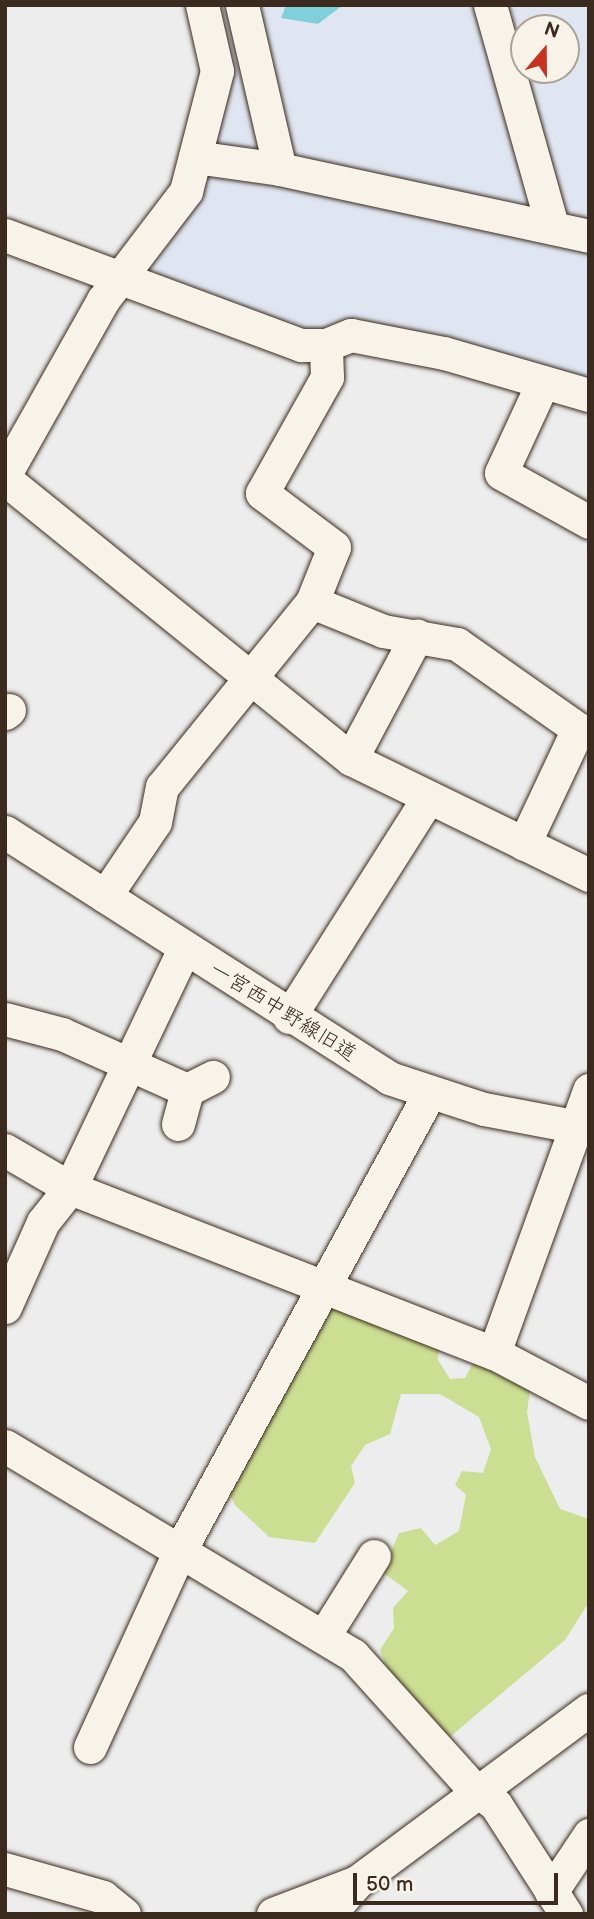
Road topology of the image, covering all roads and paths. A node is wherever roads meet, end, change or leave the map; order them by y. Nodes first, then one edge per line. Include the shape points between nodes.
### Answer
1 (202, 5) edge
2 (242, 5) edge
3 (490, 5) edge
4 (195, 157) junction
5 (280, 169) junction
6 (552, 226) junction
7 (5, 235) edge
8 (589, 236) edge
9 (120, 280) junction
10 (326, 345) junction
11 (543, 382) junction
12 (589, 395) edge
13 (5, 476) edge
14 (589, 522) edge
15 (312, 602) junction
16 (417, 635) junction
17 (251, 675) junction
18 (351, 759) junction
19 (429, 798) junction
20 (5, 832) edge
21 (524, 844) junction
22 (589, 875) edge
23 (105, 896) junction
24 (184, 949) junction
25 (289, 1017) junction
26 (5, 1019) edge
27 (130, 1067) junction
28 (589, 1090) edge
29 (429, 1094) junction
30 (178, 1124) dead end
31 (582, 1128) edge
32 (5, 1150) edge
33 (71, 1188) junction
34 (322, 1289) junction
35 (5, 1307) edge
36 (494, 1353) junction
37 (589, 1403) edge
38 (5, 1446) edge
39 (180, 1550) junction
40 (374, 1556) dead end
41 (325, 1634) junction
42 (589, 1710) edge
43 (90, 1747) dead end
44 (482, 1795) junction
45 (589, 1835) edge
46 (5, 1869) edge
47 (357, 1882) junction
48 (558, 1903) edge
49 (124, 1914) edge
50 (273, 1914) edge
51 (329, 1914) edge

1 - 4 street via 217,71
2 - 5 street
3 - 6 street
4 - 5 street
4 - 9 street via 186,191
5 - 6 street
6 - 8 street
7 - 9 street
9 - 10 street via 301,345
9 - 13 street
10 - 11 street via 351,335
10 - 15 street via 327,377 262,493 334,547
11 - 12 street
11 - 14 street via 501,473
13 - 17 street
15 - 16 street via 383,631
15 - 17 street
16 - 18 street
16 - 21 street via 457,644 578,729
17 - 18 street
17 - 23 street via 162,787 155,822
18 - 19 street
19 - 21 street
19 - 25 street
20 - 23 street, 一宮西中野線旧道
21 - 22 street
23 - 24 street, 一宮西中野線旧道
24 - 25 street, 一宮西中野線旧道
24 - 27 street
25 - 29 street, 一宮西中野線旧道 via 389,1078
26 - 27 street via 62,1034
27 - 30 street via 200,1083
27 - 33 street
28 - 31 street
29 - 31 street, 一宮西中野線旧道
29 - 34 street
31 - 36 street
32 - 33 street
33 - 34 street
33 - 35 street via 43,1222
34 - 36 street
34 - 39 street
36 - 37 street
38 - 39 street
39 - 41 street via 291,1620
39 - 43 street
40 - 41 street
41 - 44 street
42 - 44 street
44 - 47 street
44 - 48 street via 496,1805
45 - 48 street
46 - 49 street via 103,1897
47 - 50 street
47 - 51 street

